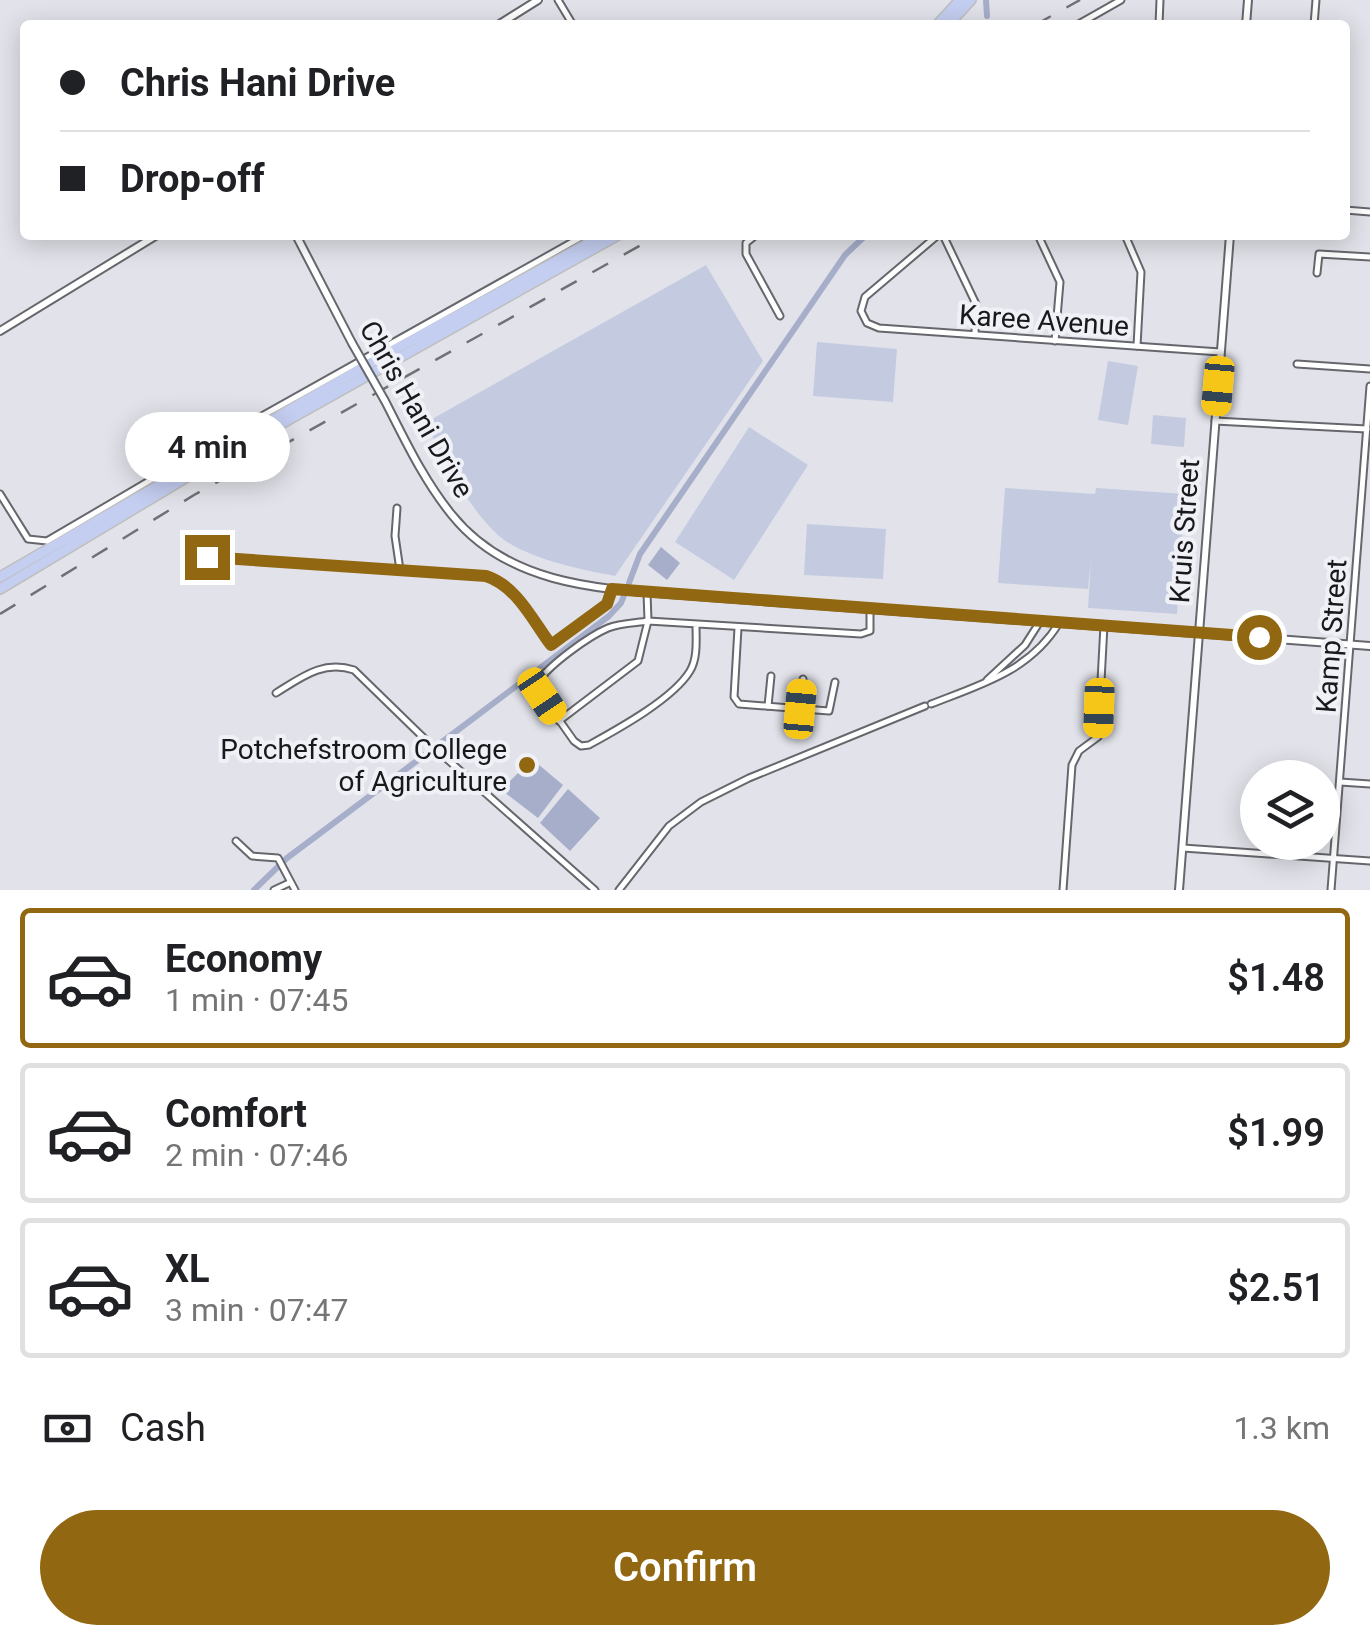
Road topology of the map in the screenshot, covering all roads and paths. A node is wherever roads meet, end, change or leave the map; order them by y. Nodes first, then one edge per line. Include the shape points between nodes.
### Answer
1 (538, 0) edge
2 (960, 0) edge
3 (971, 0) edge
4 (1121, 0) edge
5 (506, 20) edge
6 (942, 20) edge
7 (953, 20) edge
8 (1086, 20) edge
9 (149, 240) edge
10 (299, 240) edge
11 (576, 240) edge
12 (595, 240) edge
13 (609, 240) edge
14 (750, 240) edge
15 (934, 240) edge
16 (943, 240) edge
17 (1040, 240) edge
18 (1127, 240) edge
19 (1230, 240) edge
20 (1370, 257) edge
21 (1317, 272) dead end
22 (780, 316) dead end
23 (0, 331) edge
24 (975, 335) junction
25 (1055, 341) junction
26 (1137, 346) junction
27 (1220, 352) junction
28 (1297, 364) dead end
29 (1370, 369) edge
30 (1370, 386) edge
31 (1215, 421) junction
32 (1368, 429) edge
33 (0, 494) edge
34 (397, 508) dead end
35 (207, 557) dead end
36 (400, 570) junction
37 (0, 577) edge
38 (0, 589) edge
39 (612, 589) junction
40 (647, 592) junction
41 (870, 608) junction
42 (1040, 620) junction
43 (648, 621) junction
44 (1061, 621) junction
45 (696, 624) junction
46 (1104, 625) junction
47 (738, 628) junction
48 (1199, 632) junction
49 (1350, 644) junction
50 (551, 645) junction
51 (1370, 646) edge
52 (559, 656) junction
53 (771, 676) dead end
54 (803, 679) dead end
55 (835, 682) dead end
56 (980, 685) junction
57 (276, 692) dead end
58 (768, 706) junction
59 (800, 709) junction
60 (559, 721) junction
61 (1340, 782) joint
62 (1370, 784) edge
63 (236, 841) dead end
64 (1182, 848) junction
65 (1240, 852) edge
66 (1340, 858) edge
67 (1334, 860) edge
68 (1370, 861) edge
69 (289, 882) junction
70 (274, 890) edge
71 (295, 890) edge
72 (595, 890) edge
73 (619, 890) edge
74 (1062, 890) edge
75 (1179, 890) edge
76 (1332, 890) edge

1 - 5 street
2 - 6 highway
3 - 7 highway
4 - 8 street
9 - 23 street
10 - 39 street, Chris Hani Drive, bridge via 434,490 474,538 536,574
11 - 33 street via 47,542 28,539
12 - 37 highway
13 - 38 highway
14 - 22 street via 746,254
15 - 24 street, Karee Avenue via 865,297 866,323
16 - 24 street via 976,304
17 - 25 street via 1060,282
18 - 26 street via 1141,272
19 - 27 street, Kruis Street
20 - 21 street via 1319,254
24 - 25 street, Karee Avenue
25 - 26 street, Karee Avenue
26 - 27 street, Karee Avenue
27 - 31 street, Kruis Street
28 - 29 street
30 - 32 street, Kamp Street
31 - 32 street
31 - 48 street, Kruis Street
32 - 49 street, Kamp Street
34 - 36 street
35 - 36 street
36 - 50 street via 500,581
39 - 40 street, Chris Hani Drive
39 - 50 street via 607,604
40 - 41 street, Chris Hani Drive
40 - 43 street
41 - 42 street, Chris Hani Drive
41 - 47 street via 866,634
42 - 44 street, Chris Hani Drive
42 - 56 street via 1025,646
43 - 45 street
43 - 52 street via 605,629
43 - 60 street via 634,665
44 - 46 street, Chris Hani Drive
44 - 56 street via 1023,664
45 - 47 street
45 - 60 street via 691,669 647,708 584,746
46 - 48 street, Chris Hani Drive
46 - 74 street via 1098,737 1072,764
47 - 58 street via 734,702
48 - 49 street, Chris Hani Drive
48 - 64 street, Kruis Street
49 - 51 street, Chris Hani Drive
49 - 61 street, Kamp Street
50 - 52 street
52 - 60 street via 537,686
53 - 58 street
54 - 59 street
55 - 59 street via 832,710
56 - 73 street via 701,802 669,826
57 - 72 street via 322,668 359,672
58 - 59 street
61 - 62 street
63 - 69 street via 252,856 274,856
64 - 65 street
64 - 75 street, Kruis Street
66 - 68 street
67 - 76 street, Kamp Street
69 - 70 street
69 - 71 street

